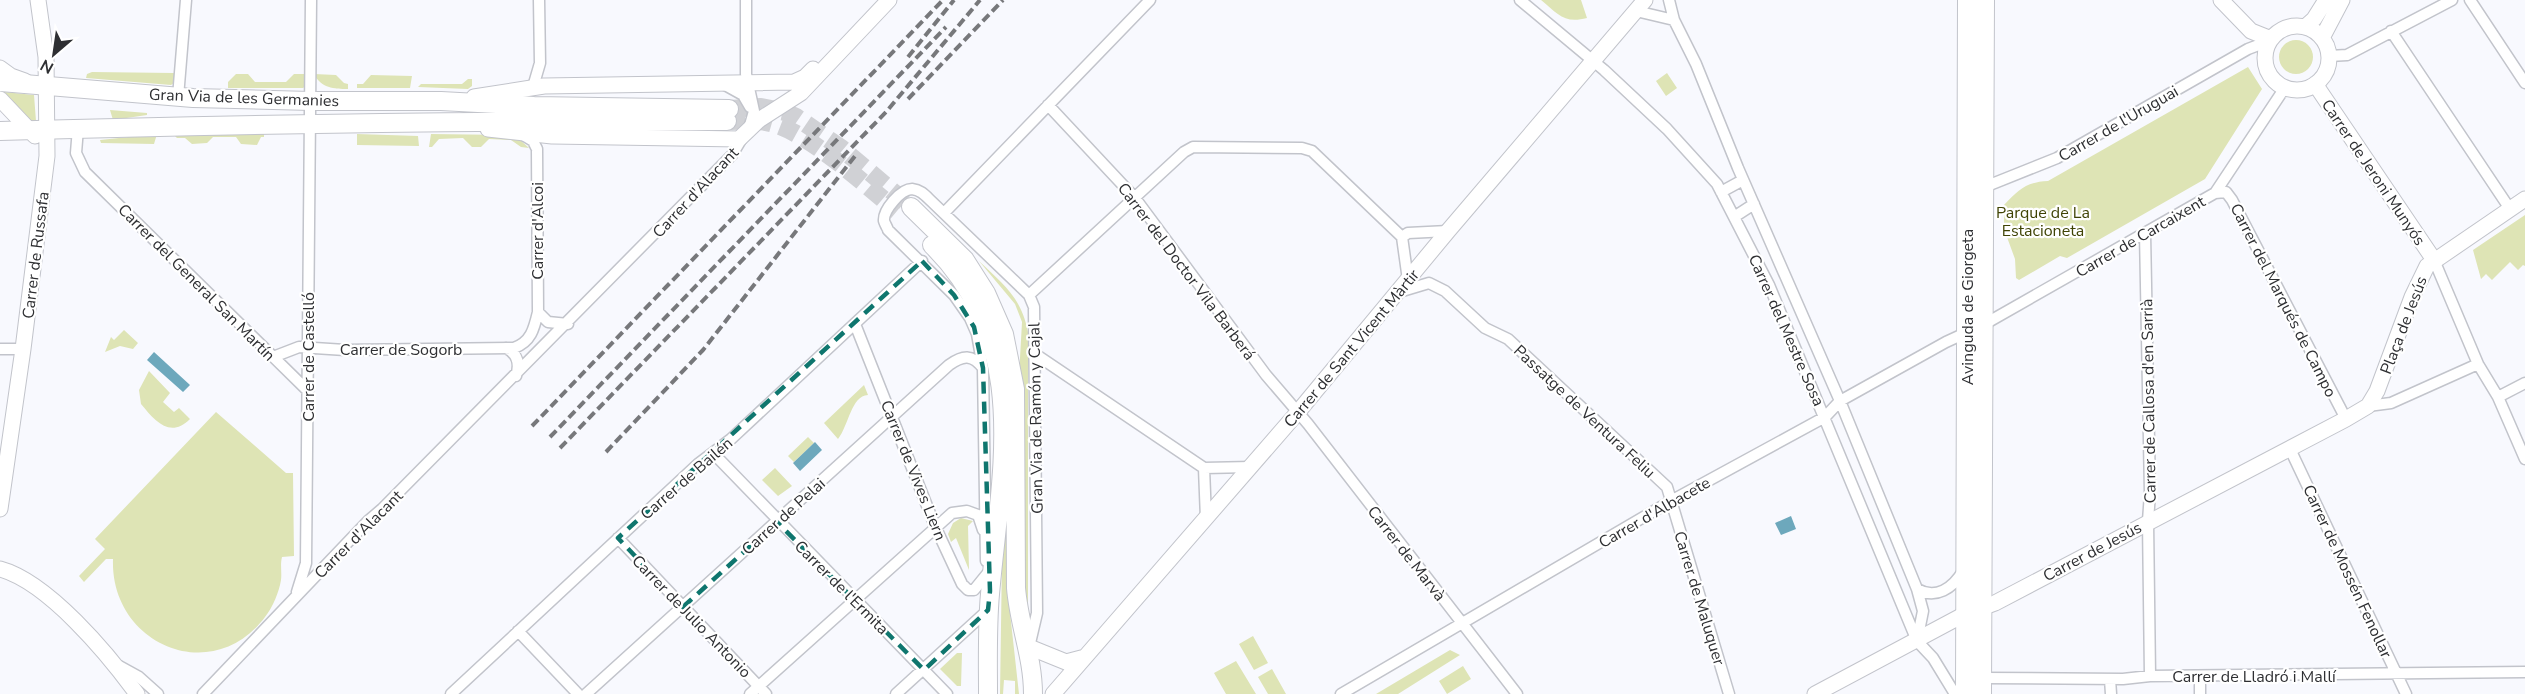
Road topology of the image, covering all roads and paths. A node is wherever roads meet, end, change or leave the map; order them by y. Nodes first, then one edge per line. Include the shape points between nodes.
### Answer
1 (38, 0) edge
2 (186, 0) edge
3 (311, 0) edge
4 (539, 0) edge
5 (746, 0) edge
6 (880, 0) edge
7 (889, 0) edge
8 (1150, 0) edge
9 (1520, 0) edge
10 (1669, 0) edge
11 (1967, 0) edge
12 (1985, 0) edge
13 (2221, 0) edge
14 (2326, 0) edge
15 (2342, 0) edge
16 (2452, 0) edge
17 (2470, 0) edge
18 (1641, 5) edge
19 (1674, 20) junction
20 (2305, 27) junction
21 (2391, 31) junction
22 (2322, 38) junction
23 (2265, 46) junction
24 (2329, 56) junction
25 (1593, 59) junction
26 (0, 68) edge
27 (0, 82) edge
28 (748, 83) junction
29 (2525, 83) edge
30 (2315, 84) junction
31 (42, 85) junction
32 (723, 85) junction
33 (533, 87) junction
34 (2289, 89) junction
35 (178, 97) junction
36 (0, 99) edge
37 (311, 101) junction
38 (441, 101) junction
39 (1048, 105) junction
40 (752, 119) junction
41 (311, 123) junction
42 (437, 123) junction
43 (78, 128) junction
44 (39, 129) junction
45 (0, 131) edge
46 (517, 132) junction
47 (744, 135) junction
48 (1743, 180) junction
49 (1984, 187) junction
50 (1721, 192) junction
51 (2215, 193) junction
52 (1135, 198) junction
53 (2525, 199) edge
54 (1967, 203) junction
55 (1754, 204) junction
56 (2510, 209) junction
57 (944, 213) junction
58 (1734, 217) junction
59 (1448, 231) junction
60 (2145, 233) junction
61 (1402, 237) junction
62 (2434, 260) junction
63 (922, 261) junction
64 (1403, 286) junction
65 (1029, 295) junction
66 (538, 312) junction
67 (567, 324) junction
68 (855, 324) junction
69 (1975, 328) junction
70 (529, 339) joint
71 (309, 348) junction
72 (506, 348) junction
73 (0, 349) edge
74 (23, 349) junction
75 (1035, 354) junction
76 (273, 357) junction
77 (2478, 364) junction
78 (983, 368) junction
79 (516, 376) junction
80 (2525, 383) edge
81 (308, 391) junction
82 (2498, 397) junction
83 (1840, 401) junction
84 (2368, 406) junction
85 (1298, 412) junction
86 (1825, 417) junction
87 (892, 418) junction
88 (2346, 419) junction
89 (2290, 449) junction
90 (714, 454) junction
91 (2525, 459) edge
92 (1251, 467) junction
93 (1204, 468) junction
94 (1671, 501) junction
95 (0, 509) edge
96 (1206, 519) junction
97 (2148, 521) junction
98 (777, 522) junction
99 (935, 526) junction
100 (985, 537) junction
101 (618, 538) junction
102 (0, 555) edge
103 (1966, 565) junction
104 (4, 570) edge
105 (988, 583) junction
106 (1917, 589) junction
107 (854, 598) junction
108 (287, 607) junction
109 (683, 607) junction
110 (988, 610) junction
111 (1974, 611) junction
112 (1462, 625) junction
113 (518, 631) junction
114 (1917, 641) junction
115 (1029, 647) junction
116 (1085, 657) junction
117 (111, 661) junction
118 (924, 670) junction
119 (2525, 672) edge
120 (2397, 675) junction
121 (2150, 676) junction
122 (2200, 676) junction
123 (2110, 679) junction
124 (1982, 686) edge
125 (763, 690) edge
126 (137, 694) edge
127 (158, 694) edge
128 (203, 694) edge
129 (451, 694) edge
130 (578, 694) edge
131 (586, 694) edge
132 (750, 694) edge
133 (896, 694) edge
134 (947, 694) edge
135 (988, 694) edge
136 (1033, 694) edge
137 (1053, 694) edge
138 (1341, 694) edge
139 (1516, 694) edge
140 (1729, 694) edge
141 (1815, 694) edge
142 (1955, 694) edge
143 (1965, 694) edge
144 (2110, 694) edge
145 (2200, 694) edge
146 (2406, 694) edge

1 - 31 main road, Carrer de Russafa via 45,54
2 - 35 street
3 - 37 street, Carrer de Castelló
4 - 33 street via 540,63
5 - 28 street
6 - 28 main road, Gran Via de les Germanies via 806,77 794,82
7 - 47 main road via 801,93 759,120
8 - 39 street
9 - 25 street, Carrer del Mestre Sosa
10 - 19 street, Carrer del Mestre Sosa
11 - 54 main road, Avinguda de Giorgeta
12 - 49 main road, Avinguda de Giorgeta
13 - 23 main road
14 - 20 main road
15 - 22 main road
16 - 21 street
17 - 29 street
18 - 19 street
18 - 25 main road, Carrer de Sant Vicent Màrtir
19 - 48 street, Carrer del Mestre Sosa
20 - 22 main road
20 - 23 main road via 2289,27
21 - 24 street via 2347,55
21 - 56 street
22 - 24 main road
23 - 34 main road via 2268,72
23 - 49 street, Carrer de l'Uruguai via 2057,158
24 - 30 main road via 2326,70
25 - 50 street, Carrer del Mestre Sosa via 1667,129
25 - 59 main road, Carrer de Sant Vicent Màrtir
26 - 31 main road
27 - 31 main road, Gran Via de les Germanies
28 - 32 main road, Gran Via de les Germanies
28 - 40 street via 754,104
30 - 34 main road via 2302,90
30 - 62 main road, Carrer de Jeroni Munyós
31 - 35 main road, Gran Via de les Germanies
31 - 44 main road, Carrer de Russafa
32 - 33 main road, Gran Via de les Germanies
32 - 40 street via 743,95
33 - 38 main road, Gran Via de les Germanies
34 - 51 street, Carrer de Carcaixent via 2282,92
35 - 37 main road, Gran Via de les Germanies
36 - 44 main road
37 - 38 main road, Gran Via de les Germanies
37 - 41 street, Carrer de Castelló
38 - 42 main road, Gran Via de les Germanies via 728,115
39 - 52 street, Carrer del Doctor Vila Barberá
39 - 57 street
40 - 47 street
41 - 42 main road, Gran Via de les Germanies
41 - 43 main road, Gran Via de les Germanies
41 - 71 street, Carrer de Castelló
42 - 46 main road, Gran Via de les Germanies
43 - 44 main road, Gran Via de les Germanies
43 - 76 street, Carrer del General San Martín via 75,153 85,172
44 - 45 main road, Gran Via de les Germanies
44 - 74 main road, Carrer de Russafa via 47,156
46 - 47 main road, Gran Via de les Germanies via 726,140
46 - 66 street, Carrer d'Alcoi via 533,141 537,149
47 - 67 street, Carrer d'Alacant via 732,155
48 - 50 street
48 - 55 street, Carrer del Mestre Sosa
49 - 54 street, Carrer de l'Uruguai
49 - 69 main road, Avinguda de Giorgeta
50 - 58 street, Carrer del Mestre Sosa
51 - 60 street, Carrer de Carcaixent
51 - 88 street, Carrer del Marqués de Campo via 2226,192 2232,200
52 - 61 street via 1193,147 1302,148 1312,151
52 - 65 street
52 - 85 street, Carrer del Doctor Vila Barberá via 1266,375
53 - 56 main road
54 - 69 main road, Avinguda de Giorgeta
55 - 58 street
55 - 83 street, Carrer del Mestre Sosa
56 - 62 main road
57 - 63 street, Gran Via de Ramón y Cajal via 922,192 912,189 905,191 886,212 888,230
57 - 65 street, Gran Via de Ramón y Cajal
58 - 86 street, Carrer del Mestre Sosa via 1769,285
59 - 61 street via 1408,232
59 - 64 main road, Carrer de Sant Vicent Màrtir
60 - 69 street, Carrer de Carcaixent
60 - 97 street, Carrer de Callosa d'en Sarrià
61 - 64 street
62 - 77 street, Plaça de Jesús
62 - 84 main road, Plaça de Jesús via 2420,277
63 - 68 street, Carrer de Bailén
63 - 78 street, Gran Via de Ramón y Cajal via 954,295 969,318 977,334
64 - 85 main road, Carrer de Sant Vicent Màrtir
64 - 94 street, Passatge de Ventura Feliu via 1437,286 1485,328 1508,339 1667,487
65 - 75 street, Gran Via de Ramón y Cajal via 1034,307
66 - 67 street via 548,322
66 - 70 street, Carrer d'Alcoi
67 - 79 street, Carrer d'Alacant
68 - 87 street, Carrer de Vives Liern
68 - 90 street, Carrer de Bailén
69 - 83 street, Carrer d'Albacete
69 - 103 main road, Avinguda de Giorgeta
69 - 111 main road, Avinguda de Giorgeta
70 - 72 street, Carrer de Sogorb
71 - 72 street, Carrer de Sogorb
71 - 76 street, Carrer de Sogorb via 299,347
71 - 81 street, Carrer de Castelló
72 - 79 street via 518,360
73 - 74 street
74 - 95 main road, Carrer de Russafa
75 - 93 street
75 - 115 street, Gran Via de Ramón y Cajal via 1037,613
76 - 81 street, Carrer del General San Martín
77 - 82 street
77 - 84 street, Plaça de Jesús via 2391,403
78 - 87 street, Carrer de Pelai via 974,358 960,358
78 - 100 street, Gran Via de Ramón y Cajal
79 - 108 street, Carrer d'Alacant via 368,521
80 - 82 street
81 - 108 street, Carrer de Castelló via 306,563 299,587
82 - 91 street
83 - 86 street, Carrer d'Albacete
83 - 106 street, Carrer del Mestre Sosa
84 - 88 main road, Carrer de Jesús
85 - 92 main road, Carrer de Sant Vicent Màrtir
85 - 112 street, Carrer de Marvà
86 - 94 street, Carrer d'Albacete
86 - 114 street, Carrer del Mestre Sosa
87 - 98 street, Carrer de Pelai
87 - 99 street, Carrer de Vives Liern
88 - 89 main road, Carrer de Jesús
89 - 97 main road, Carrer de Jesús
89 - 120 street, Carrer de Mossén Fenollar
90 - 98 street, Carrer de l'Ermita
90 - 101 street, Carrer de Bailén via 698,464
92 - 93 street
92 - 96 main road, Carrer de Sant Vicent Màrtir
93 - 96 street
94 - 112 street, Carrer d'Albacete
94 - 140 street, Carrer de Maluquer
96 - 116 main road, Carrer de Sant Vicent Màrtir
97 - 111 main road, Carrer de Jesús
97 - 121 street, Carrer de Callosa d'en Sarrià
98 - 107 street, Carrer de l'Ermita
98 - 109 street, Carrer de Pelai
99 - 100 street via 952,513 973,512 981,521
99 - 105 street, Carrer de Vives Liern via 962,584 974,590
99 - 107 street
100 - 105 street, Gran Via de Ramón y Cajal
101 - 109 street, Carrer de Julio Antonio
101 - 113 street, Carrer de Bailén
102 - 104 main road
103 - 106 street via 1949,588 1930,593
103 - 111 main road, Avinguda de Giorgeta
104 - 117 main road via 29,580 58,604
105 - 110 main road, Gran Via de Ramón y Cajal
105 - 115 main road, Gran Via de Ramón y Cajal via 1002,478 1002,395 996,359 987,328 966,283 907,212 965,260 986,292 1004,334 1015,389 1016,588
106 - 114 street, Carrer del Mestre Sosa via 1923,611
107 - 118 street, Carrer de l'Ermita
107 - 125 street
108 - 128 street, Carrer d'Alacant
109 - 125 street, Carrer de Julio Antonio
109 - 131 street, Carrer de Pelai
110 - 118 street
110 - 135 main road, Gran Via de Ramón y Cajal
111 - 114 main road, Carrer de Jesús
111 - 124 main road
111 - 143 main road
112 - 138 street, Carrer d'Albacete
112 - 139 street, Carrer de Marvà
113 - 129 street, Carrer de Bailén
113 - 130 street
114 - 141 main road, Carrer de Jesús
114 - 142 street, Carrer del Mestre Sosa via 1933,658
115 - 116 main road via 1066,662
115 - 136 main road, Gran Via de Ramón y Cajal
116 - 137 main road, Carrer de Sant Vicent Màrtir
117 - 126 main road
117 - 127 street
118 - 133 street
118 - 134 street, Carrer de l'Ermita
119 - 120 street, Carrer de Lladró i Mallí
120 - 122 street, Carrer de Lladró i Mallí
120 - 146 street, Carrer de Mossén Fenollar
121 - 122 street, Carrer de Lladró i Mallí
121 - 123 street, Carrer de Lladró i Mallí
122 - 145 street
123 - 124 street, Carrer de Lladró i Mallí
123 - 144 street
125 - 132 street

